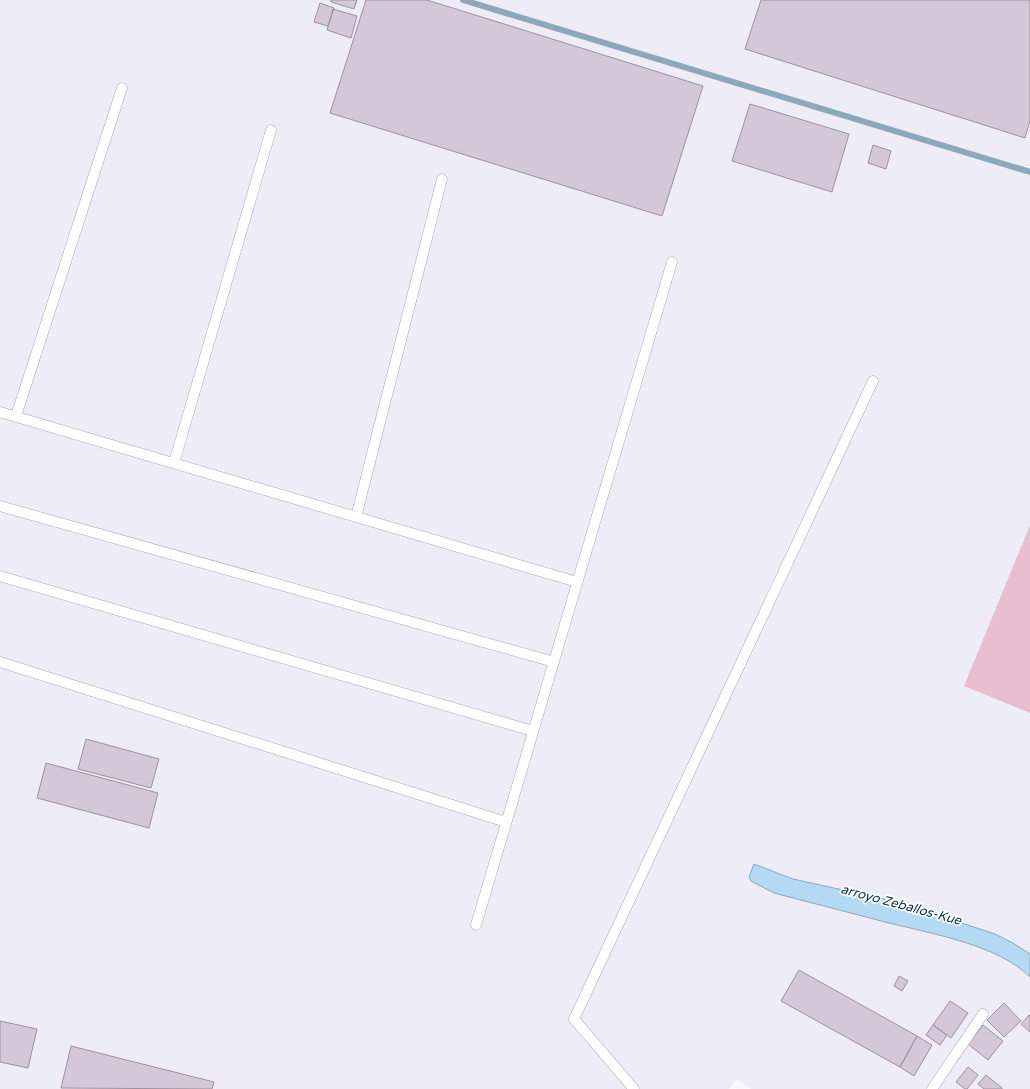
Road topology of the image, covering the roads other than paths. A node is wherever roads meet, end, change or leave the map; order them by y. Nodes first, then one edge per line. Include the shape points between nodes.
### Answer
1 (122, 88) dead end
2 (271, 130) dead end
3 (442, 178) dead end
4 (672, 262) dead end
5 (873, 381) dead end
6 (0, 412) edge
7 (16, 416) junction
8 (174, 463) junction
9 (0, 506) edge
10 (356, 517) junction
11 (0, 576) edge
12 (577, 582) junction
13 (0, 662) edge
14 (554, 662) junction
15 (533, 731) junction
16 (506, 822) junction
17 (476, 925) dead end
18 (983, 1014) dead end
19 (634, 1089) edge
20 (932, 1089) edge

1 - 7 lane
2 - 8 lane
3 - 10 lane
4 - 12 lane
5 - 19 lane via 574,1019
6 - 7 lane
7 - 8 lane
8 - 10 lane
9 - 14 lane
10 - 12 lane
11 - 15 lane
12 - 14 lane
13 - 16 lane
14 - 15 lane
15 - 16 lane
16 - 17 lane
18 - 20 lane

